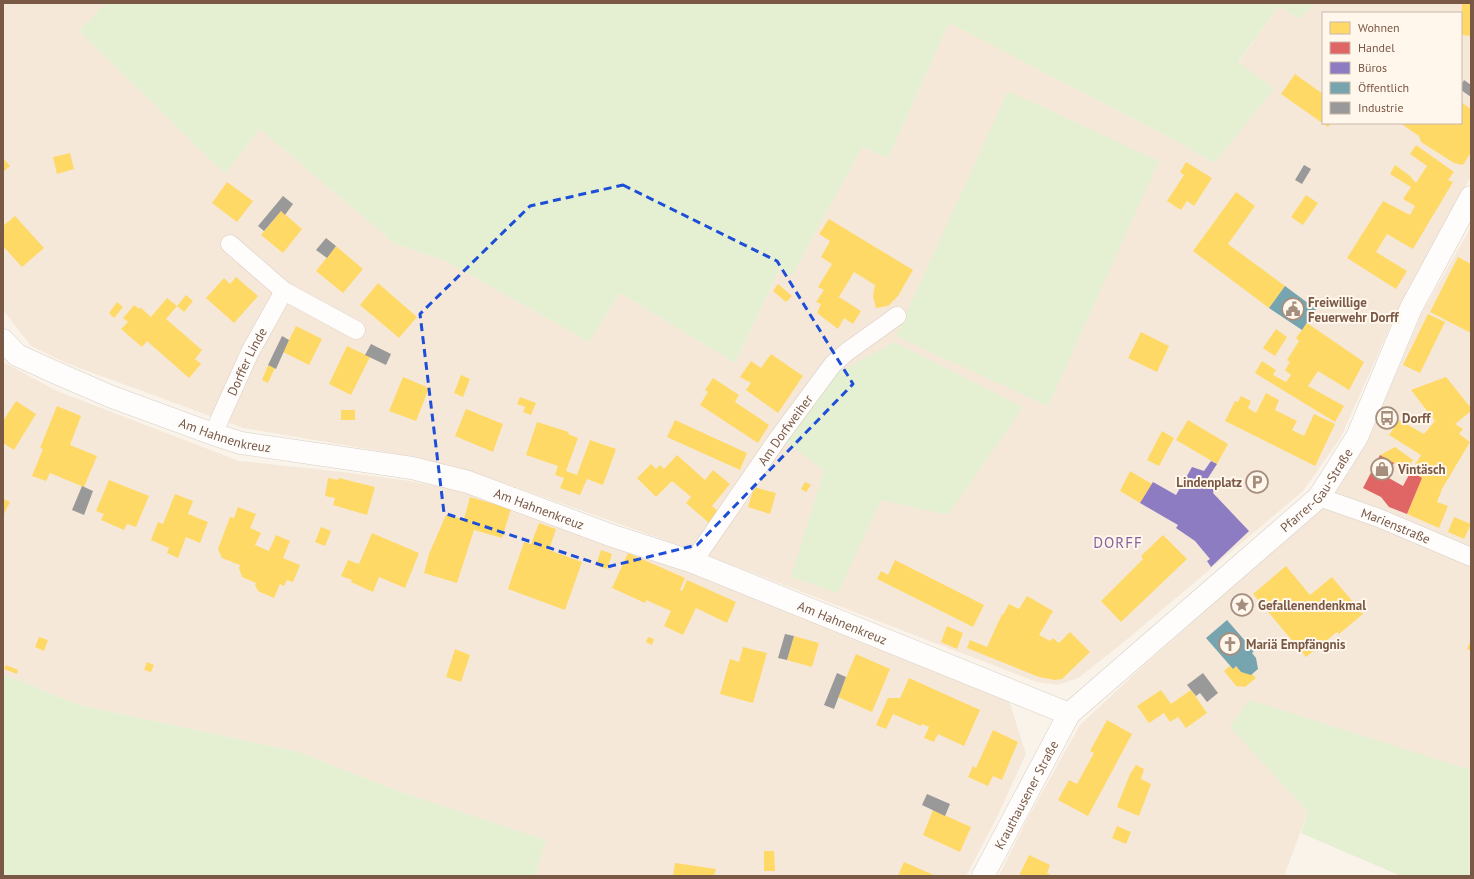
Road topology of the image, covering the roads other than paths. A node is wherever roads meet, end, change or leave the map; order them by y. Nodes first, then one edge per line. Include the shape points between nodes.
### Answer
1 (1471, 197) edge
2 (230, 244) dead end
3 (284, 291) junction
4 (897, 316) dead end
5 (356, 330) dead end
6 (3, 340) edge
7 (213, 434) junction
8 (1319, 497) junction
9 (1471, 557) edge
10 (694, 562) junction
11 (1069, 714) junction
12 (983, 876) edge

1 - 8 street, Pfarrer-Gau-Straße via 1411,308 1357,437
2 - 3 street
3 - 5 street
3 - 7 street, Dorffer Linde via 250,352
4 - 10 street, Am Dorfweiher via 833,364 779,437
6 - 7 street, Am Hahnenkreuz via 17,355 61,375 112,397
7 - 10 street, Am Hahnenkreuz via 241,443 412,468 468,482 610,535
8 - 9 street, Marienstraße via 1379,518
8 - 11 street, Pfarrer-Gau-Straße
10 - 11 street, Am Hahnenkreuz
11 - 12 street, Krauthausener Straße

